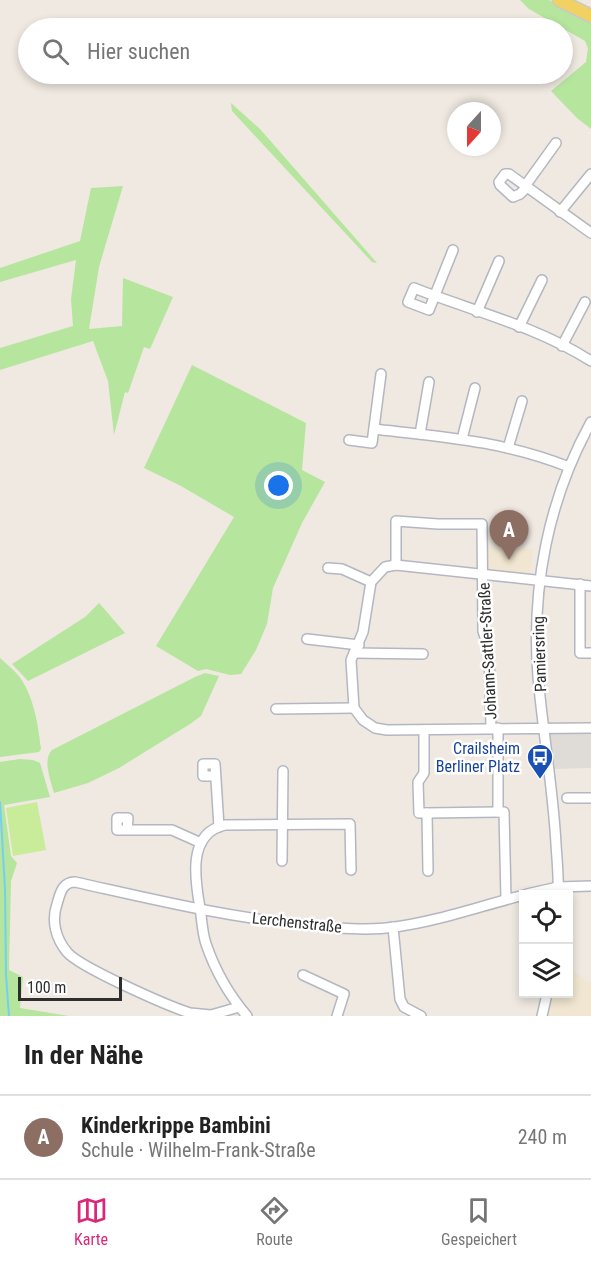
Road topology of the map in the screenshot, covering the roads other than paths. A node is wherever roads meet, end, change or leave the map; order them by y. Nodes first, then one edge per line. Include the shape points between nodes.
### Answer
1 (558, 0) edge
2 (591, 16) edge
3 (556, 142) dead end
4 (591, 174) edge
5 (561, 212) junction
6 (591, 233) edge
7 (453, 250) dead end
8 (499, 261) dead end
9 (542, 280) dead end
10 (585, 302) dead end
11 (477, 312) junction
12 (519, 327) junction
13 (562, 346) junction
14 (591, 362) edge
15 (381, 374) dead end
16 (429, 382) dead end
17 (475, 388) dead end
18 (522, 402) dead end
19 (591, 422) edge
20 (375, 429) junction
21 (420, 434) junction
22 (462, 439) junction
23 (349, 440) dead end
24 (508, 448) junction
25 (569, 467) junction
26 (396, 565) junction
27 (328, 568) dead end
28 (482, 575) junction
29 (539, 580) junction
30 (371, 582) junction
31 (580, 584) junction
32 (591, 586) edge
33 (580, 622) junction
34 (591, 623) edge
35 (307, 639) dead end
36 (357, 649) junction
37 (591, 652) edge
38 (423, 654) dead end
39 (354, 708) junction
40 (276, 709) dead end
41 (495, 728) junction
42 (544, 728) junction
43 (591, 728) edge
44 (424, 730) junction
45 (283, 771) dead end
46 (215, 776) dead end
47 (567, 798) dead end
48 (591, 798) edge
49 (498, 812) junction
50 (427, 813) junction
51 (283, 825) junction
52 (219, 826) junction
53 (127, 830) dead end
54 (201, 843) junction
55 (282, 861) dead end
56 (351, 870) dead end
57 (428, 871) dead end
58 (591, 886) edge
59 (558, 890) edge
60 (565, 890) edge
61 (519, 896) edge
62 (506, 899) junction
63 (201, 910) junction
64 (393, 927) junction
65 (303, 975) dead end
66 (546, 998) edge
67 (239, 1007) junction
68 (247, 1016) edge
69 (337, 1016) edge
70 (422, 1016) edge
71 (542, 1016) edge

1 - 2 main road
3 - 5 street via 522,189
4 - 5 street
5 - 6 street
7 - 11 street via 432,301
8 - 11 street
9 - 12 street
10 - 13 street
11 - 12 street
12 - 13 street
13 - 14 street
15 - 20 street
16 - 21 street
17 - 22 street
18 - 24 street
19 - 25 street, Pamiersring
20 - 21 street
20 - 23 street via 372,443
21 - 22 street
22 - 24 street
24 - 25 street
25 - 29 street, Pamiersring via 551,517
26 - 28 street
26 - 28 street, Johann-Sattler-Straße via 396,521 482,525
26 - 30 street via 385,567
27 - 30 street via 342,569
28 - 29 street
28 - 41 street, Johann-Sattler-Straße via 483,631 489,649
29 - 31 street
29 - 42 street, Pamiersring via 538,676
30 - 36 street
31 - 32 street
31 - 33 street
33 - 34 street
33 - 37 street via 580,653
35 - 36 street
36 - 38 street
36 - 39 street via 351,660
39 - 40 street
39 - 44 street via 375,728
41 - 42 street
41 - 44 street
41 - 49 street, Johann-Sattler-Straße
42 - 43 street
42 - 59 street, Pamiersring
44 - 50 street via 419,813
45 - 51 street
46 - 52 street
47 - 48 street
49 - 50 street
49 - 62 street, Johann-Sattler-Straße via 504,812
50 - 57 street
51 - 52 street
51 - 55 street
51 - 56 street via 350,824
52 - 54 street
53 - 54 street via 172,830
54 - 63 street via 195,867
58 - 60 street, Lerchenstraße
61 - 62 street, Lerchenstraße
62 - 64 street, Lerchenstraße via 446,918
63 - 64 street, Lerchenstraße via 335,928
63 - 67 street via 209,951
63 - 67 street, Lerchenstraße via 70,882 63,886 54,921 58,938 72,957 85,965 190,1013 211,1015
64 - 70 street via 400,999 404,1007
65 - 69 street via 344,994
66 - 71 street
67 - 68 street

